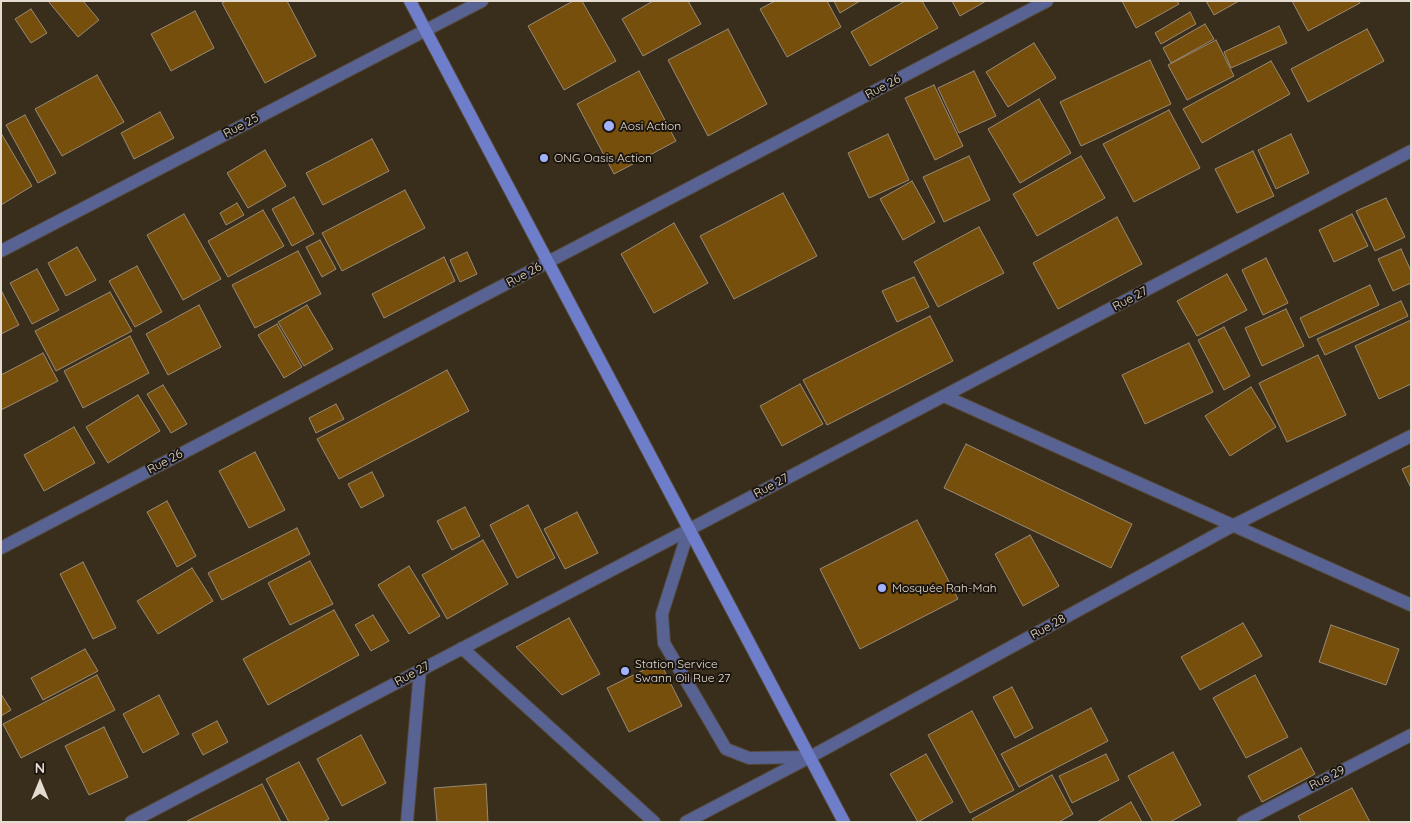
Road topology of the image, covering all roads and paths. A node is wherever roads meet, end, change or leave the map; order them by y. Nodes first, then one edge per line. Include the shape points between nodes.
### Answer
1 (410, 1) edge
2 (482, 1) edge
3 (1047, 1) edge
4 (425, 31) junction
5 (1411, 151) edge
6 (1, 251) edge
7 (548, 262) junction
8 (944, 396) junction
9 (1411, 436) edge
10 (1234, 525) junction
11 (689, 529) junction
12 (1, 548) edge
13 (1411, 605) edge
14 (462, 648) junction
15 (420, 670) junction
16 (1411, 735) edge
17 (810, 757) junction
18 (131, 822) edge
19 (407, 822) edge
20 (654, 822) edge
21 (686, 822) edge
22 (844, 822) edge
23 (1243, 822) edge

1 - 4 main road
2 - 4 street, Rue 25
3 - 7 street, Rue 26
4 - 6 street, Rue 25
4 - 7 main road
5 - 8 street, Rue 27
7 - 11 main road
7 - 12 street, Rue 26
8 - 10 street
8 - 11 street, Rue 27
9 - 10 street, Rue 28
10 - 13 street
10 - 17 street, Rue 28
11 - 14 street, Rue 27
11 - 17 main road
11 - 17 street via 662,614 664,643 726,748 749,758
14 - 15 street, Rue 27
14 - 20 street
15 - 18 street, Rue 27
15 - 19 street
16 - 23 street, Rue 29
17 - 21 street, Rue 28
17 - 22 main road

